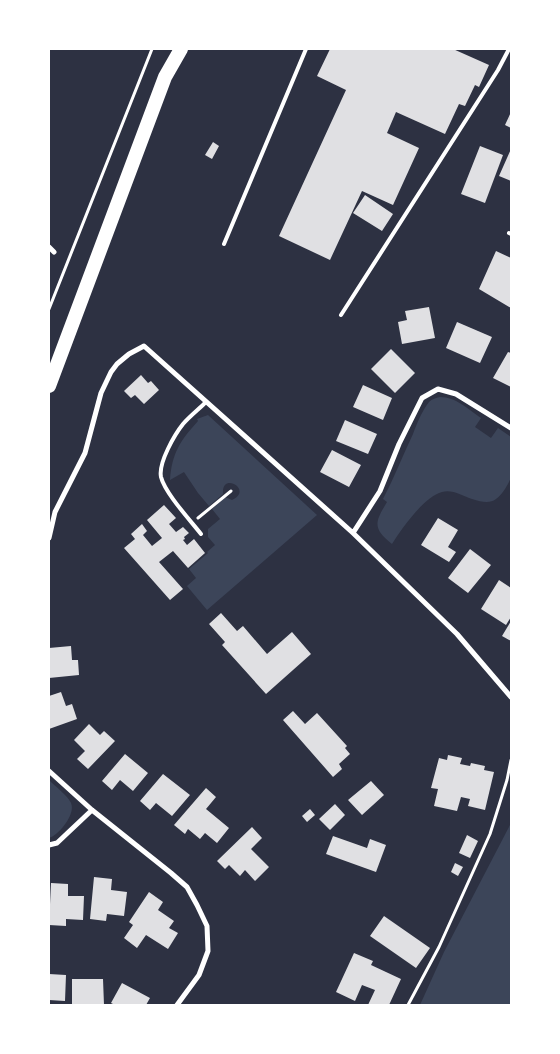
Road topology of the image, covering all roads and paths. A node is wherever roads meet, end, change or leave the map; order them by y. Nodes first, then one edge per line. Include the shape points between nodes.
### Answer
1 (152, 49) edge
2 (171, 49) edge
3 (181, 49) edge
4 (306, 49) edge
5 (509, 49) edge
6 (165, 77) junction
7 (224, 244) dead end
8 (49, 247) edge
9 (54, 252) dead end
10 (49, 309) edge
11 (341, 315) dead end
12 (49, 386) edge
13 (206, 402) junction
14 (511, 428) edge
15 (231, 491) dead end
16 (210, 508) dead end
17 (202, 534) dead end
18 (353, 534) junction
19 (49, 538) edge
20 (511, 697) edge
21 (511, 760) edge
22 (49, 771) edge
23 (92, 810) junction
24 (49, 845) edge
25 (177, 1005) edge
26 (408, 1005) edge

1 - 10 path
2 - 6 highway
3 - 6 highway
4 - 7 lane
5 - 11 lane
6 - 12 highway
8 - 9 street
13 - 17 lane via 184,423 170,445 161,475 180,508
13 - 18 street
13 - 19 street via 144,346 117,364 101,393 85,452 55,512
14 - 18 street via 456,394 438,389 422,398 380,491
15 - 16 path
18 - 20 street via 456,634
21 - 26 path via 490,834 439,947
22 - 23 street
23 - 24 street via 57,843
23 - 25 street via 186,888 207,926 208,950 198,975

